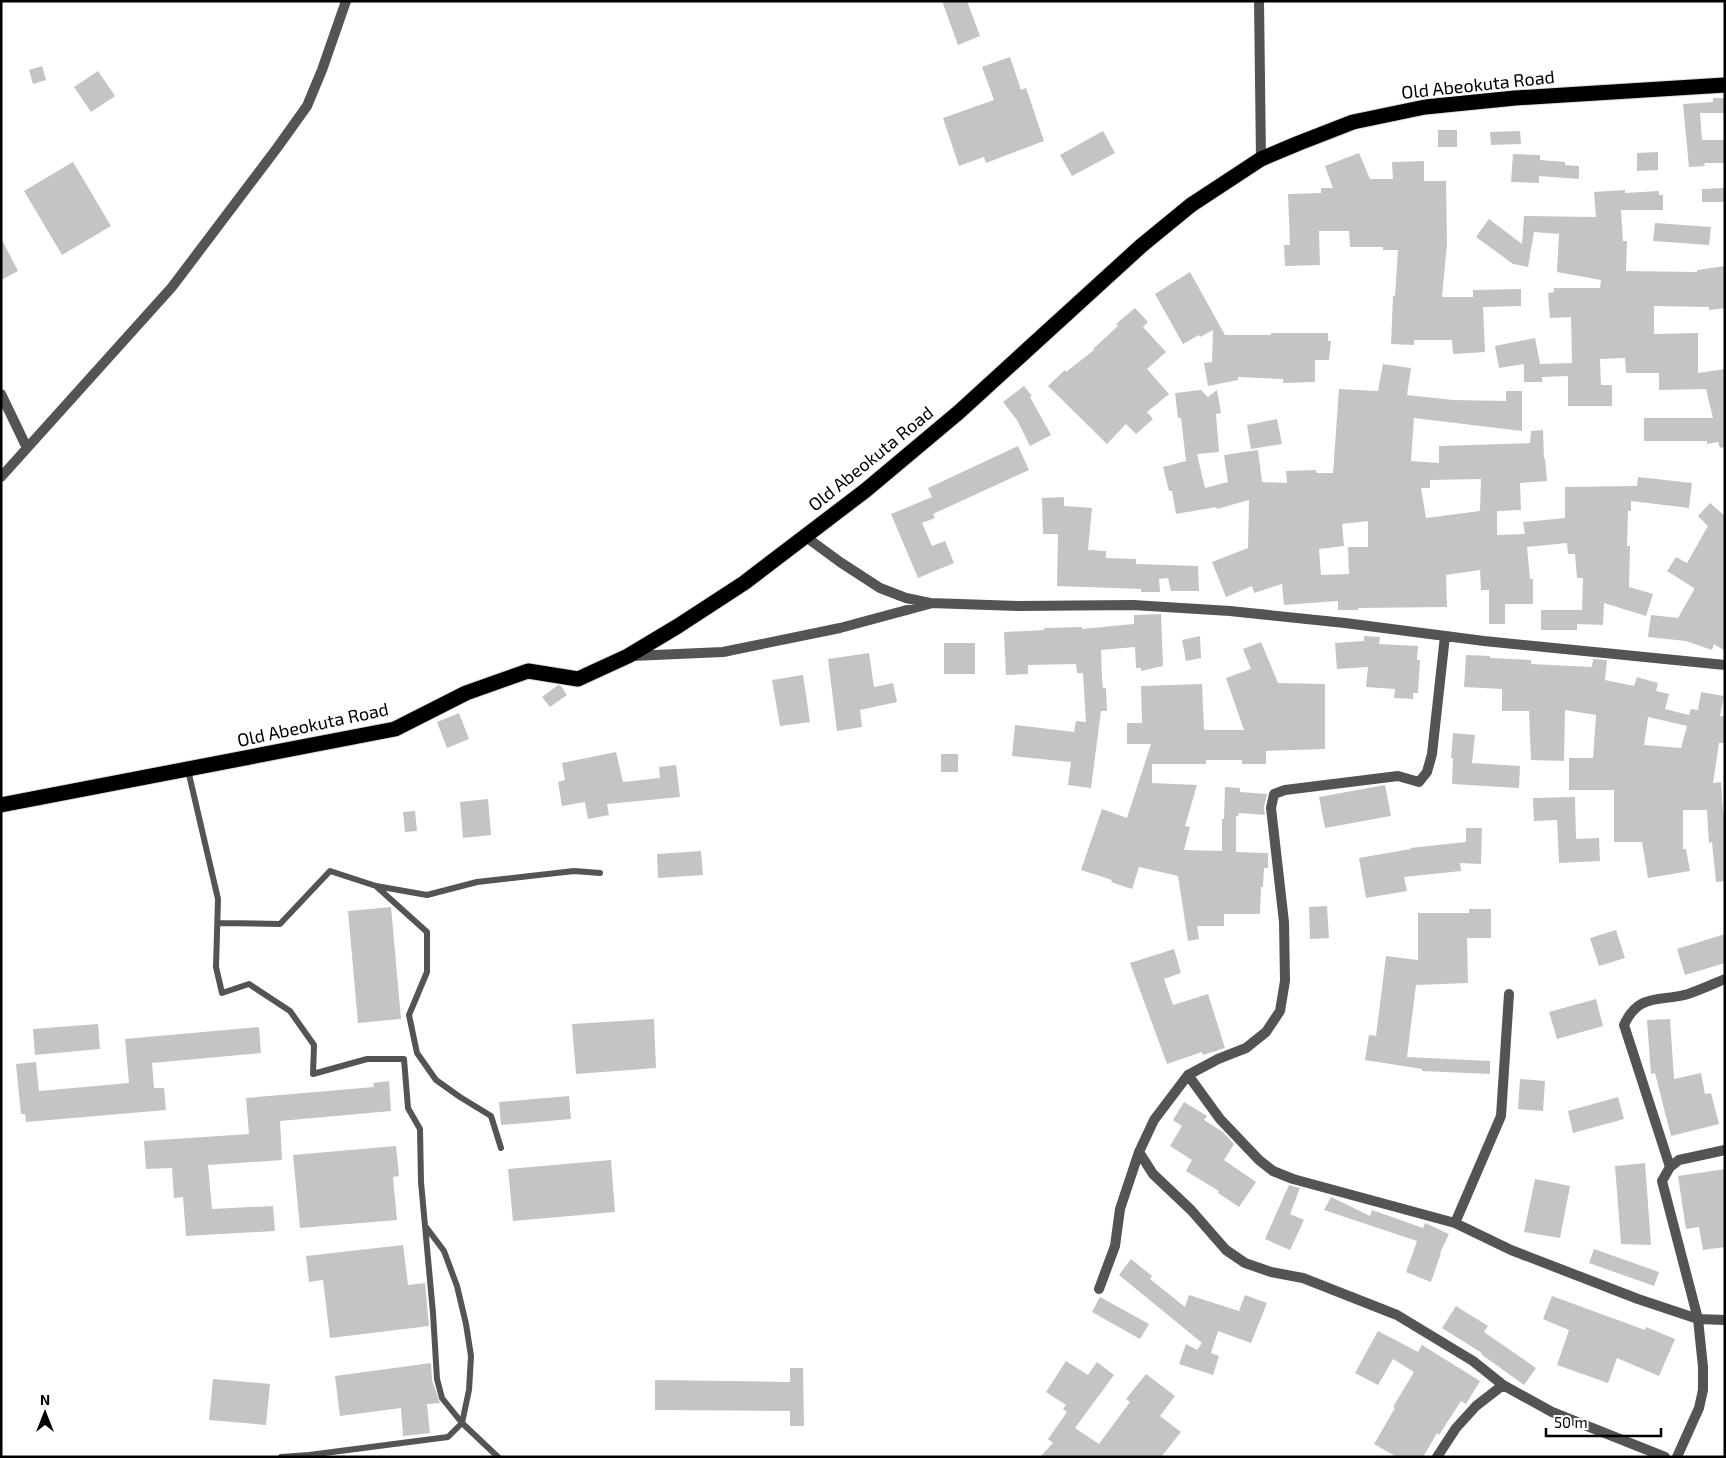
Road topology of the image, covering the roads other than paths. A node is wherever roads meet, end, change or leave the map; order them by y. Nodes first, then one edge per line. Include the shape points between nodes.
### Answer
1 (346, 1) edge
2 (1259, 1) edge
3 (1725, 85) edge
4 (1261, 159) junction
5 (1, 394) edge
6 (27, 448) junction
7 (1, 477) edge
8 (806, 537) junction
9 (930, 603) junction
10 (1445, 636) junction
11 (628, 656) junction
12 (1725, 665) edge
13 (188, 770) junction
14 (1, 806) edge
15 (600, 873) dead end
16 (376, 886) junction
17 (218, 922) junction
18 (1725, 979) edge
19 (1510, 994) dead end
20 (1188, 1076) junction
21 (500, 1148) dead end
22 (1725, 1150) edge
23 (1140, 1152) junction
24 (1670, 1167) junction
25 (1455, 1223) junction
26 (425, 1226) junction
27 (1099, 1289) dead end
28 (1698, 1319) junction
29 (1725, 1320) edge
30 (1503, 1384) junction
31 (462, 1422) junction
32 (281, 1457) edge
33 (498, 1457) edge
34 (1437, 1457) edge
35 (1665, 1457) edge
36 (1677, 1457) edge

1 - 6 street via 307,106 172,287
2 - 4 street
3 - 4 highway, Old Abeokuta Road via 1425,107 1353,122
4 - 8 highway, Old Abeokuta Road via 1191,204 959,412
5 - 6 street
6 - 7 street
8 - 9 street via 880,588
8 - 11 highway, Old Abeokuta Road via 744,583
9 - 10 street via 1133,605 1230,611
9 - 11 street via 840,628 723,652
10 - 12 street
10 - 20 street via 1432,754 1428,772 1418,782 1398,776 1274,794 1271,808 1284,922 1285,981 1280,1011 1266,1032 1246,1048
11 - 13 highway, Old Abeokuta Road via 578,679 528,671 466,693 395,729
13 - 14 highway, Old Abeokuta Road
13 - 17 lane via 218,899
15 - 16 lane via 574,871 477,882 427,895
16 - 17 lane via 330,871 280,924
16 - 21 lane via 427,932 427,972 409,1015 417,1052 436,1080 491,1116
17 - 26 lane via 216,967 222,993 250,984 290,1011 314,1045 313,1074 367,1059 404,1059 408,1108 420,1128
18 - 24 street via 1686,994 1652,998 1629,1014 1624,1025
19 - 25 street via 1501,1116
20 - 23 street via 1154,1120
20 - 25 street via 1220,1119 1273,1171 1312,1185
22 - 24 street via 1678,1160
23 - 27 street via 1120,1209 1115,1246
23 - 30 street via 1154,1174 1226,1250 1245,1263 1303,1278 1397,1315 1473,1361
24 - 28 street via 1662,1181
25 - 28 street via 1511,1250
26 - 31 lane via 437,1379 442,1398
26 - 31 lane via 444,1251 466,1324 470,1356 469,1390
28 - 29 street
28 - 36 street via 1704,1367 1703,1390 1699,1408
30 - 34 street via 1456,1428
30 - 35 street via 1552,1412
31 - 32 lane via 448,1437
31 - 33 lane

